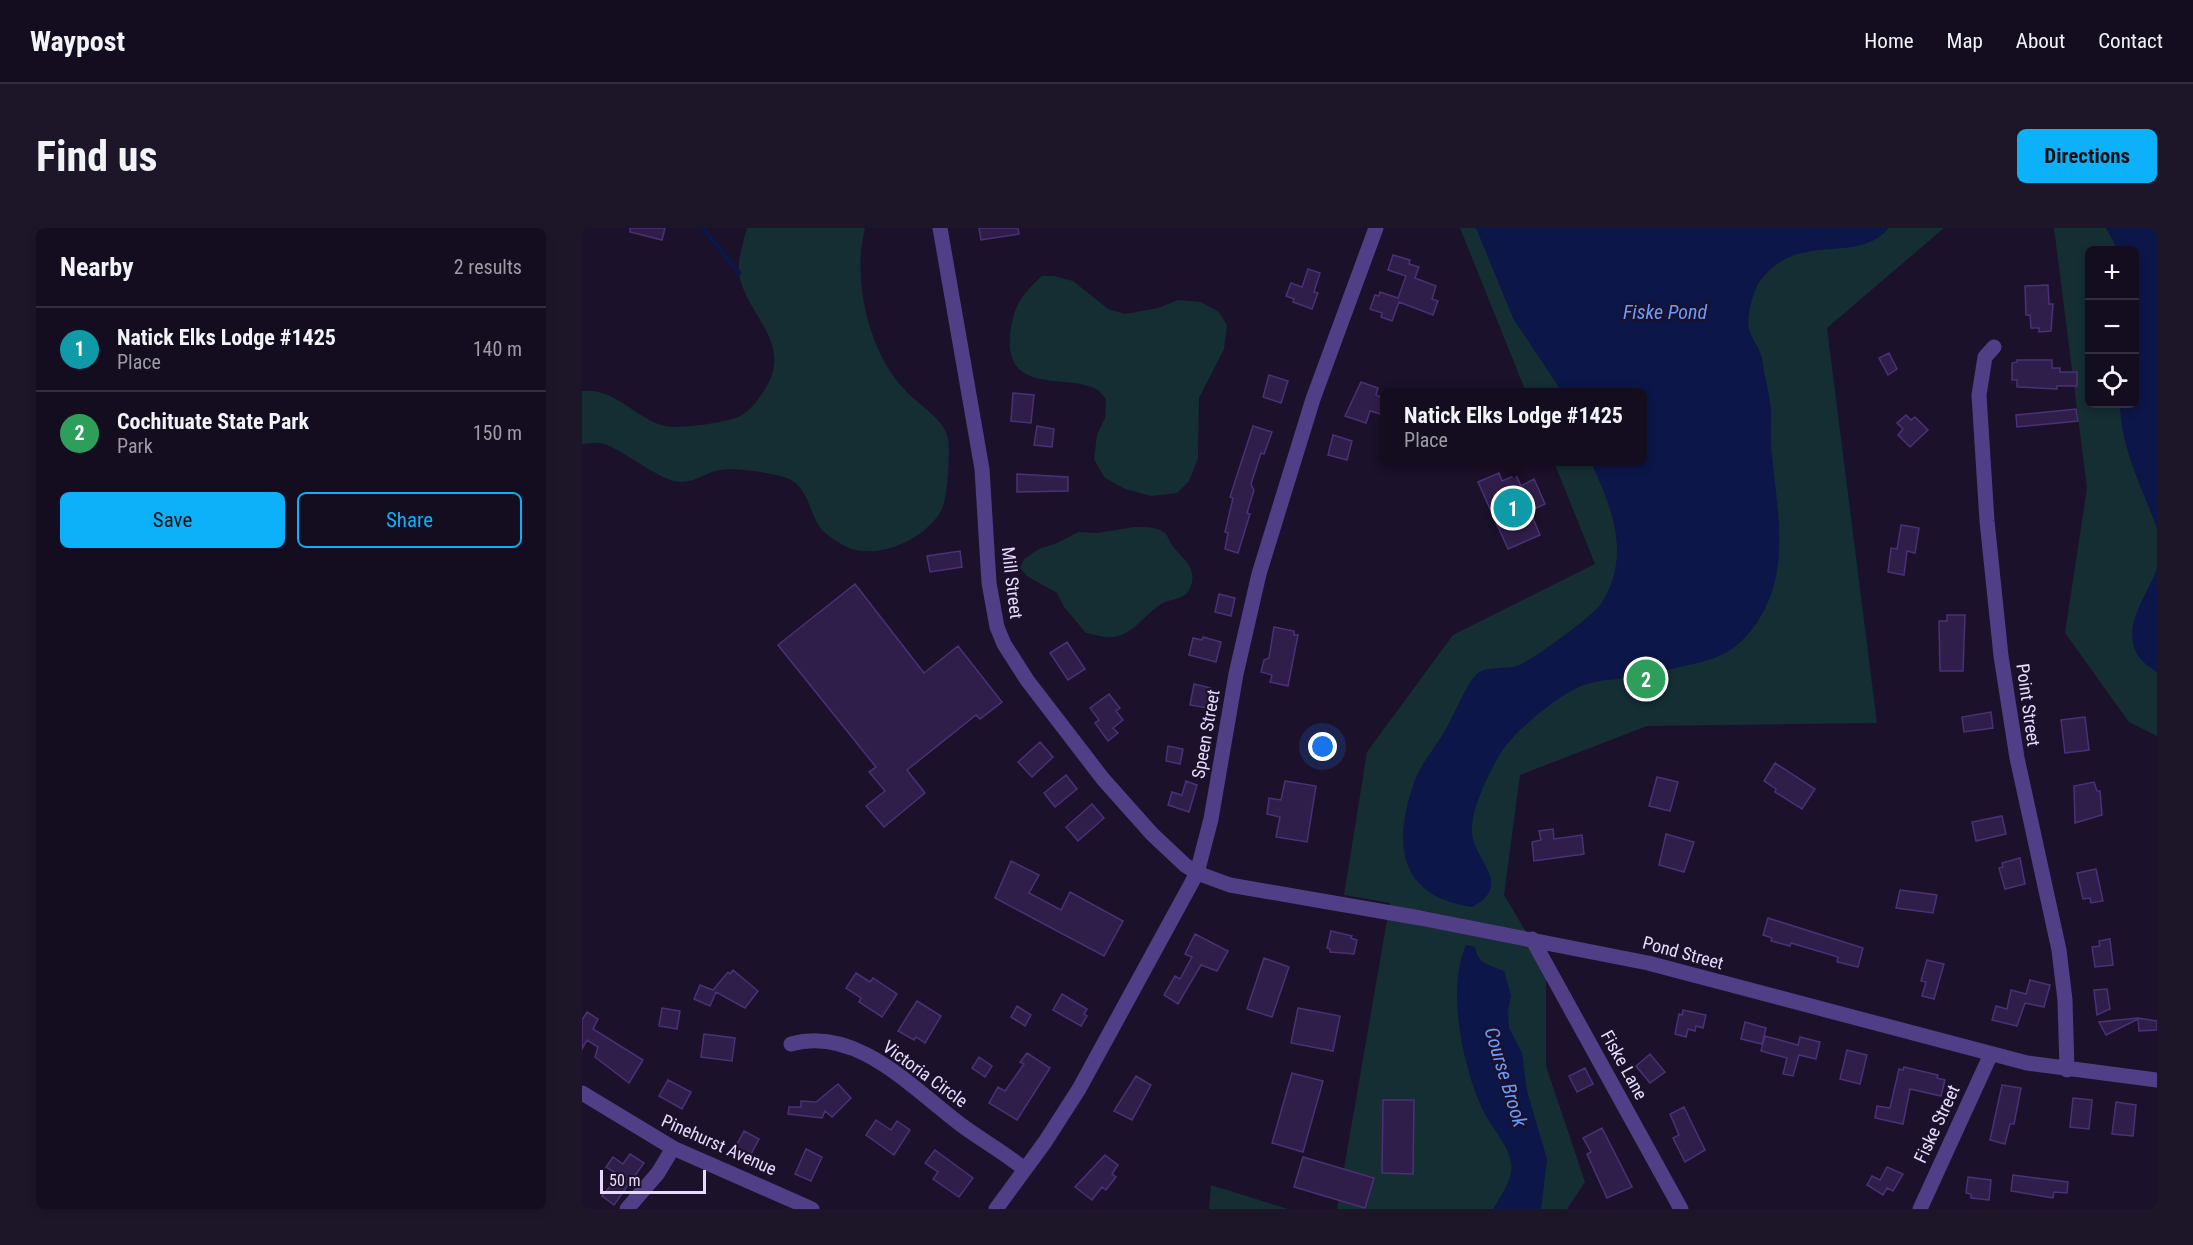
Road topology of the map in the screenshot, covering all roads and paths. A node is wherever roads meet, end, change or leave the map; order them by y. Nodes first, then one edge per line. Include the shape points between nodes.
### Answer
1 (940, 228) edge
2 (1376, 228) edge
3 (1995, 347) dead end
4 (1197, 873) junction
5 (1532, 939) junction
6 (791, 1044) dead end
7 (1990, 1054) junction
8 (2067, 1070) junction
9 (2157, 1080) edge
10 (582, 1093) edge
11 (673, 1148) junction
12 (1024, 1169) junction
13 (627, 1209) edge
14 (812, 1209) edge
15 (996, 1209) edge
16 (1681, 1209) edge
17 (1920, 1209) edge

1 - 4 street, Mill Street via 982,469 992,607 1004,644 1027,680 1126,807 1171,854
2 - 4 street, Speen Street via 1313,399 1259,574
3 - 8 street, Point Street via 1985,357 1979,395 1987,522 2016,758 2059,950
4 - 5 street, Pond Street via 1230,885
4 - 12 street, Speen Street via 1095,1062
5 - 7 street, Pond Street via 1648,963
5 - 16 street, Fiske Lane
6 - 12 street, Victoria Circle via 822,1040 855,1049 915,1086
7 - 8 street, Pond Street
7 - 17 street, Fiske Street
8 - 9 street, Pond Street
10 - 11 street, Pinehurst Avenue
11 - 13 street via 658,1173
11 - 14 street, Pinehurst Avenue
12 - 15 street, Speen Street

